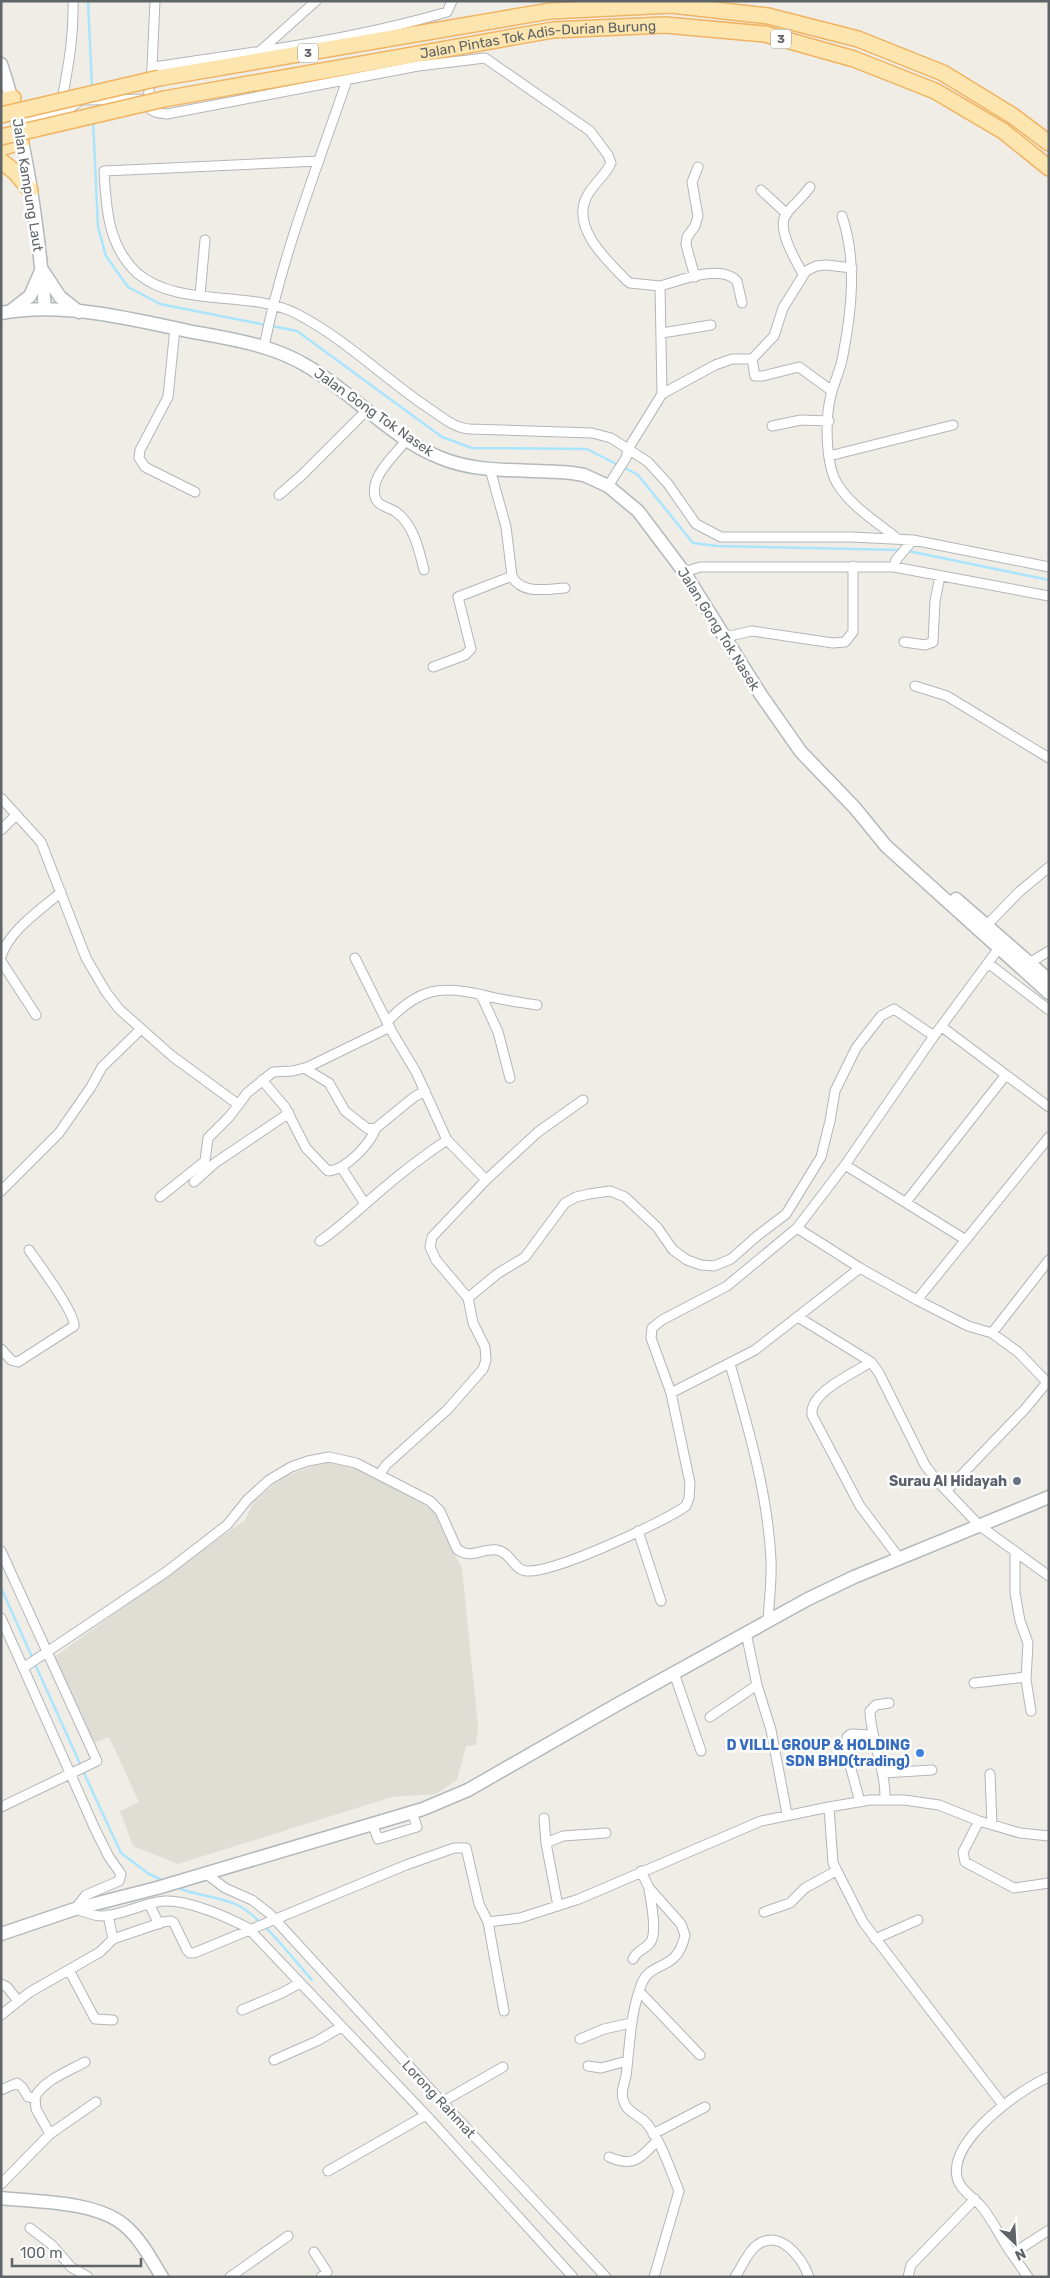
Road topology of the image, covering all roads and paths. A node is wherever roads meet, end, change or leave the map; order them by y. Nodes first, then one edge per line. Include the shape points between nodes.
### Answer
1 (73, 1) edge
2 (155, 1) edge
3 (316, 1) edge
4 (452, 1) edge
5 (258, 52) junction
6 (1, 64) edge
7 (156, 73) junction
8 (347, 80) junction
9 (63, 94) junction
10 (148, 99) junction
11 (81, 100) junction
12 (9, 101) edge
13 (1, 115) edge
14 (17, 122) junction
15 (1, 137) edge
16 (21, 142) junction
17 (1049, 143) edge
18 (1, 148) edge
19 (1, 161) edge
20 (319, 161) junction
21 (698, 167) dead end
22 (1049, 168) edge
23 (810, 187) dead end
24 (30, 190) junction
25 (761, 190) dead end
26 (786, 214) junction
27 (842, 216) dead end
28 (205, 240) dead end
29 (852, 268) junction
30 (42, 269) junction
31 (803, 274) junction
32 (695, 276) junction
33 (660, 286) junction
34 (200, 296) junction
35 (742, 303) dead end
36 (45, 308) junction
37 (272, 308) junction
38 (5, 312) edge
39 (80, 312) junction
40 (711, 325) dead end
41 (175, 328) junction
42 (662, 333) junction
43 (264, 347) junction
44 (752, 359) junction
45 (832, 390) junction
46 (662, 394) junction
47 (368, 409) junction
48 (829, 421) junction
49 (953, 425) dead end
50 (772, 426) dead end
51 (407, 439) junction
52 (628, 449) junction
53 (829, 456) junction
54 (490, 469) junction
55 (608, 486) junction
56 (195, 492) dead end
57 (279, 495) dead end
58 (898, 539) junction
59 (910, 543) junction
60 (895, 564) junction
61 (853, 566) junction
62 (1049, 567) edge
63 (424, 570) dead end
64 (684, 572) junction
65 (512, 576) junction
66 (940, 576) junction
67 (565, 588) dead end
68 (1049, 596) edge
69 (726, 637) junction
70 (904, 642) dead end
71 (433, 667) dead end
72 (915, 686) dead end
73 (1049, 758) edge
74 (1, 798) edge
75 (16, 815) junction
76 (1, 830) edge
77 (878, 833) junction
78 (1049, 867) edge
79 (61, 892) junction
80 (991, 929) junction
81 (999, 948) junction
82 (1013, 949) junction
83 (1049, 951) edge
84 (1, 957) edge
85 (355, 958) dead end
86 (1, 962) edge
87 (988, 963) junction
88 (1029, 963) junction
89 (1049, 980) edge
90 (1049, 992) edge
91 (481, 995) junction
92 (537, 1005) dead end
93 (1049, 1010) edge
94 (36, 1015) dead end
95 (389, 1024) junction
96 (942, 1027) junction
97 (141, 1029) junction
98 (934, 1036) junction
99 (304, 1068) junction
100 (1005, 1076) junction
101 (510, 1078) dead end
102 (262, 1080) junction
103 (425, 1091) junction
104 (583, 1100) dead end
105 (239, 1104) junction
106 (1049, 1107) edge
107 (289, 1113) junction
108 (376, 1128) junction
109 (1049, 1137) edge
110 (446, 1140) junction
111 (845, 1165) junction
112 (341, 1167) junction
113 (486, 1180) junction
114 (194, 1182) dead end
115 (1, 1191) edge
116 (160, 1197) dead end
117 (906, 1202) junction
118 (365, 1204) junction
119 (797, 1228) junction
120 (966, 1240) junction
121 (320, 1241) dead end
122 (29, 1250) dead end
123 (1049, 1260) edge
124 (860, 1268) junction
125 (468, 1298) junction
126 (917, 1300) junction
127 (798, 1317) junction
128 (992, 1333) junction
129 (1, 1349) edge
130 (871, 1362) junction
131 (730, 1364) junction
132 (1048, 1381) edge
133 (671, 1393) junction
134 (380, 1474) junction
135 (947, 1490) junction
136 (1049, 1497) edge
137 (980, 1526) junction
138 (638, 1531) junction
139 (1, 1551) edge
140 (1015, 1551) junction
141 (900, 1559) junction
142 (1049, 1576) edge
143 (661, 1601) dead end
144 (1, 1618) edge
145 (768, 1621) junction
146 (746, 1633) junction
147 (49, 1652) junction
148 (24, 1668) junction
149 (674, 1674) junction
150 (1026, 1677) junction
151 (974, 1683) dead end
152 (757, 1685) junction
153 (889, 1703) dead end
154 (1030, 1711) dead end
155 (710, 1717) dead end
156 (872, 1735) junction
157 (701, 1751) dead end
158 (932, 1770) dead end
159 (69, 1774) junction
160 (883, 1774) junction
161 (990, 1774) dead end
162 (884, 1799) junction
163 (860, 1802) junction
164 (829, 1806) junction
165 (1, 1807) edge
166 (786, 1814) junction
167 (544, 1818) dead end
168 (979, 1821) junction
169 (992, 1825) junction
170 (606, 1833) dead end
171 (1049, 1836) edge
172 (546, 1842) junction
173 (640, 1871) junction
174 (836, 1871) junction
175 (205, 1873) junction
176 (1049, 1883) edge
177 (649, 1888) junction
178 (149, 1904) junction
179 (558, 1906) junction
180 (76, 1909) junction
181 (764, 1912) dead end
182 (108, 1915) junction
183 (273, 1919) junction
184 (918, 1920) dead end
185 (488, 1922) junction
186 (158, 1924) junction
187 (250, 1928) junction
188 (1, 1934) edge
189 (113, 1939) junction
190 (875, 1939) junction
191 (633, 1959) dead end
192 (69, 1970) junction
193 (300, 1983) junction
194 (1, 1984) edge
195 (639, 1990) junction
196 (18, 2001) junction
197 (242, 2010) dead end
198 (504, 2011) dead end
199 (1, 2015) edge
200 (113, 2020) dead end
201 (631, 2023) junction
202 (341, 2027) junction
203 (580, 2039) dead end
204 (700, 2055) dead end
205 (274, 2060) dead end
206 (85, 2062) dead end
207 (627, 2062) junction
208 (588, 2066) dead end
209 (503, 2067) dead end
210 (1049, 2077) edge
211 (1, 2090) edge
212 (34, 2098) junction
213 (96, 2102) dead end
214 (442, 2102) junction
215 (1003, 2105) junction
216 (705, 2107) dead end
217 (426, 2115) junction
218 (50, 2134) junction
219 (655, 2137) junction
220 (609, 2157) dead end
221 (328, 2170) dead end
222 (1, 2184) edge
223 (1, 2198) edge
224 (975, 2199) junction
225 (30, 2228) dead end
226 (1049, 2230) edge
227 (288, 2236) dead end
228 (314, 2252) dead end
229 (1012, 2254) junction
230 (327, 2275) edge
231 (88, 2277) edge
232 (162, 2277) edge
233 (230, 2277) edge
234 (573, 2277) edge
235 (606, 2277) edge
236 (654, 2277) edge
237 (735, 2277) edge
238 (809, 2277) edge
239 (908, 2277) edge
240 (1028, 2277) edge

1 - 9 street via 72,47
2 - 7 street
3 - 5 street
4 - 5 street via 448,12 400,26
5 - 7 street
6 - 12 main road, Jalan Kampung Laut
7 - 10 street
7 - 13 main road, Jalan Pintas Tok Adis-Durian Burung / 3, bridge
7 - 17 main road, Jalan Pintas Tok Adis-Durian Burung / 3 via 550,12 671,5 768,16 858,39 943,73 1013,116
8 - 10 street via 167,114 150,109
8 - 20 street
8 - 33 street via 418,66 485,58 590,131 611,163 586,198 583,207 585,227 598,248 626,280
9 - 11 street
9 - 12 street
10 - 11 street
11 - 14 street via 67,110
12 - 14 main road, Jalan Kampung Laut
14 - 16 main road, Jalan Kampung Laut
15 - 22 main road, Jalan Pintas Tok Adis-Durian Burung / 3, bridge via 164,99 553,30 665,25 765,34 854,59 934,91 1003,131
16 - 18 main road
16 - 24 main road, Jalan Kampung Laut
19 - 24 main road
20 - 34 street via 104,171 112,233 128,264 140,275 168,289
20 - 37 street
21 - 32 street via 692,182 698,216 686,245
23 - 26 street
24 - 30 main road, Jalan Kampung Laut
25 - 26 street
26 - 31 street via 786,237
27 - 29 street via 850,244
28 - 34 street
29 - 31 street via 822,266 810,268
29 - 45 street via 843,355
30 - 36 main road, Jalan Kampung Laut
30 - 38 main road via 30,296
30 - 39 main road via 60,297
31 - 44 street via 781,312 774,336
32 - 33 street
32 - 35 street via 710,273 734,277
33 - 42 street
34 - 37 street
36 - 38 main road, Jalan Gong Tok Nasek
36 - 39 main road, Jalan Gong Tok Nasek
37 - 43 street
37 - 52 street via 295,313 323,329 400,389 458,427 592,433 604,435
39 - 41 main road, Jalan Gong Tok Nasek
40 - 42 street
41 - 43 main road, Jalan Gong Tok Nasek
41 - 56 street via 170,389 139,458 144,467
42 - 46 street
43 - 47 main road, Jalan Gong Tok Nasek via 310,367
44 - 45 street via 755,376 799,367
44 - 46 street via 732,359 715,365
45 - 48 street
46 - 52 street
47 - 51 main road, Jalan Gong Tok Nasek
47 - 57 street
48 - 50 street via 801,420
48 - 53 street
49 - 53 street
51 - 54 main road, Jalan Gong Tok Nasek via 438,458
51 - 63 street via 380,472 374,494 379,504 395,510 406,523 418,545
52 - 55 street via 626,458
52 - 58 street via 657,471 696,524 721,537
53 - 58 street via 830,468 841,489
54 - 55 main road, Jalan Gong Tok Nasek via 572,473
54 - 65 street via 506,527
55 - 64 main road, Jalan Gong Tok Nasek via 638,511
58 - 59 street
59 - 60 street
59 - 62 street
60 - 61 street
60 - 66 street
61 - 64 street via 700,567
61 - 69 street via 853,632 845,642 832,643 752,631
64 - 69 main road, Jalan Gong Tok Nasek
65 - 67 street via 519,586 527,589
65 - 71 street via 458,597 471,649 464,656
66 - 68 street
66 - 70 street via 933,642 925,645
69 - 77 main road, Jalan Gong Tok Nasek via 760,695 801,752
72 - 73 street via 947,696
74 - 75 street
75 - 76 street
75 - 79 street via 41,842
77 - 80 main road, Jalan Gong Tok Nasek
77 - 81 main road, Jalan Gong Tok Nasek via 892,852
78 - 80 street via 1019,892
79 - 84 street via 12,937
79 - 97 street via 92,970 119,1009
80 - 81 main road
80 - 82 main road, Jalan Gong Tok Nasek
81 - 82 main road
81 - 87 street
81 - 90 main road, Jalan Gong Tok Nasek
82 - 88 main road, Jalan Gong Tok Nasek
83 - 88 street
85 - 95 street
86 - 94 street
87 - 93 street
87 - 96 street
88 - 89 main road, Jalan Gong Tok Nasek
91 - 92 street
91 - 95 street via 453,989 436,990 410,1002
91 - 101 street via 498,1032
95 - 99 street
95 - 103 street
96 - 98 street
96 - 100 street
97 - 105 street via 172,1056
97 - 115 street via 102,1067 59,1133
98 - 111 street
98 - 125 street via 894,1009 881,1016 860,1041 835,1091 826,1142 813,1173 784,1218 727,1261 709,1266 687,1260 673,1250 658,1228 625,1197 614,1192 589,1194 565,1203 525,1257 497,1274
99 - 102 street via 276,1070
99 - 108 street via 329,1083 345,1111 361,1125 368,1129
100 - 106 street
100 - 117 street
102 - 105 street
102 - 107 street
103 - 108 street
103 - 110 street
104 - 113 street via 538,1132
105 - 116 street via 208,1138 205,1161
107 - 112 street via 302,1144 311,1155 328,1171
107 - 114 street via 215,1163
108 - 112 street via 372,1138
109 - 120 street
110 - 113 street
110 - 118 street
111 - 117 street
111 - 119 street
112 - 118 street
113 - 125 street via 430,1241 436,1260
117 - 120 street
118 - 121 street
119 - 124 street
119 - 133 street via 727,1286 652,1328 651,1338
120 - 126 street
122 - 129 street via 75,1324 18,1362 11,1360
123 - 128 street
124 - 126 street
124 - 127 street
125 - 134 street via 473,1323 487,1354 483,1369 435,1423 386,1465
126 - 128 street via 968,1326
127 - 130 street
127 - 131 street via 755,1350
128 - 132 street
130 - 135 street via 925,1465
130 - 141 street via 821,1393 813,1405 812,1415 860,1506
131 - 133 street
131 - 145 street via 750,1434 768,1532 771,1560
132 - 135 street
133 - 138 street via 690,1483 688,1502
134 - 138 street via 435,1504 462,1553 502,1551 525,1571 549,1569
134 - 147 street via 356,1463 329,1457 308,1461 279,1473 248,1499 227,1526
135 - 137 street
136 - 137 main road
137 - 140 street
137 - 141 main road
138 - 143 street
139 - 147 street
140 - 142 street
140 - 150 street via 1016,1601 1028,1650
141 - 145 main road via 831,1588
144 - 148 street
145 - 146 main road
146 - 149 main road
146 - 152 street
147 - 148 street
147 - 159 street via 97,1761
148 - 159 street
149 - 157 street
149 - 175 main road via 468,1790 412,1812
150 - 151 street
150 - 154 street
152 - 155 street
152 - 166 street via 771,1730
153 - 156 street via 878,1704 871,1709
156 - 160 street
156 - 163 street via 851,1734 847,1737 847,1750
158 - 160 street
159 - 165 street
159 - 180 street via 122,1877 86,1895
160 - 162 street
161 - 169 street
162 - 163 street
162 - 168 street via 940,1806
163 - 164 street
164 - 166 street
164 - 174 street via 831,1856
166 - 173 street via 760,1821
167 - 172 street
168 - 169 street
168 - 176 street via 962,1852 965,1862 1014,1888
169 - 171 street
170 - 172 street via 563,1836
172 - 179 street
173 - 177 street
173 - 179 street
174 - 181 street via 806,1888 790,1903
174 - 190 street
175 - 180 main road
175 - 183 street, Lorong Rahmat via 225,1888 252,1900
177 - 191 street via 652,1939
177 - 195 street via 680,1924 685,1935 675,1958 652,1970
178 - 182 street
178 - 186 street
178 - 187 street via 163,1901 184,1903
179 - 185 street via 520,1918
180 - 182 street via 94,1915
180 - 188 main road
182 - 189 street
183 - 185 street via 406,1864 454,1848 466,1848 479,1904
183 - 187 street
183 - 214 street, Lorong Rahmat
184 - 190 street
185 - 198 street
186 - 187 street via 174,1923 191,1953
186 - 189 street
187 - 193 street
189 - 192 street via 100,1952
190 - 215 street
192 - 196 street
192 - 200 street via 96,2019
193 - 197 street
193 - 202 street
194 - 196 street
195 - 201 street
195 - 204 street
196 - 199 street
201 - 203 street
201 - 207 street
202 - 205 street
202 - 217 street
206 - 212 street via 40,2090
207 - 208 street via 601,2068
207 - 219 street via 622,2092 624,2103 646,2122
209 - 214 street
210 - 215 street
211 - 212 street via 17,2083 28,2097
212 - 218 street via 36,2109
213 - 218 street
214 - 235 street, Lorong Rahmat
215 - 224 street via 972,2137 957,2165 959,2182
216 - 219 street
217 - 221 street
217 - 234 street
218 - 222 street
219 - 220 street via 642,2156 633,2161 624,2163
219 - 236 street via 679,2193
223 - 232 main road via 83,2208 109,2215 130,2230
224 - 229 street
224 - 239 street via 911,2265
225 - 231 street via 52,2245 71,2267
226 - 229 street
227 - 233 street
228 - 230 street
229 - 240 street
237 - 238 street via 754,2248 771,2240 782,2243 796,2254

